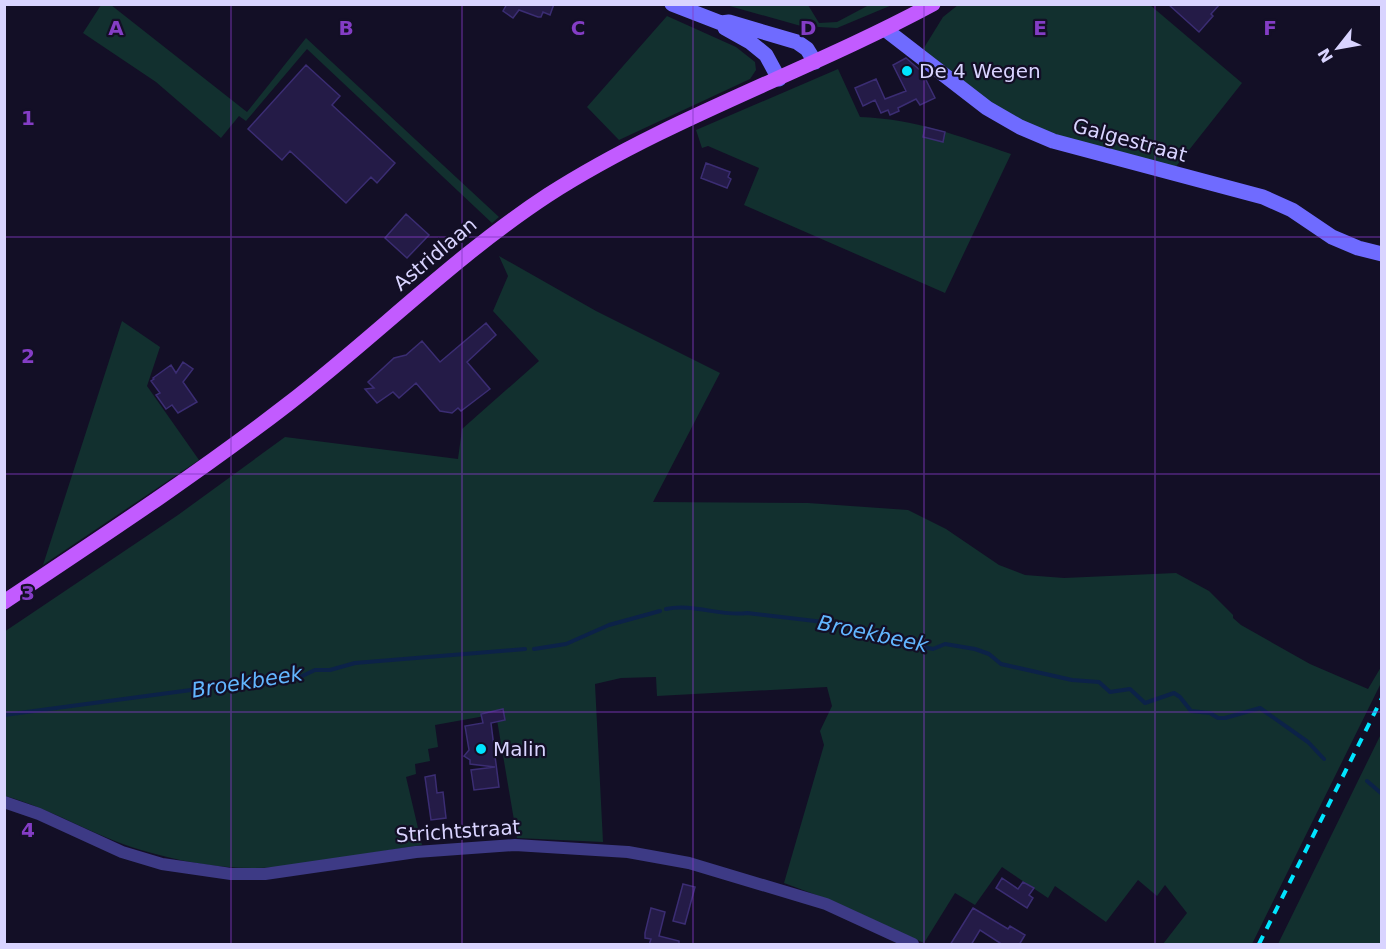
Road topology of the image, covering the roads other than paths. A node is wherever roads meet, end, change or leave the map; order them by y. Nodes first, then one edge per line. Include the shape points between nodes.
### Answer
1 (672, 4) edge
2 (933, 4) edge
3 (721, 23) junction
4 (886, 30) junction
5 (815, 62) junction
6 (779, 79) junction
7 (1382, 254) edge
8 (4, 602) edge
9 (4, 802) edge
10 (913, 945) edge

1 - 3 street
2 - 4 main road, Astridlaan
3 - 5 street via 797,42
3 - 6 street via 766,55
4 - 5 main road, Astridlaan
4 - 7 street, Galgestraat via 987,108 1020,127 1053,141 1263,197 1292,210 1332,237
5 - 6 main road, Astridlaan
6 - 8 main road, Astridlaan via 605,162 542,200 469,252 280,410 154,502
9 - 10 street, Strichtstraat via 122,852 162,864 231,874 265,874 416,852 515,845 628,852 689,863 826,904

